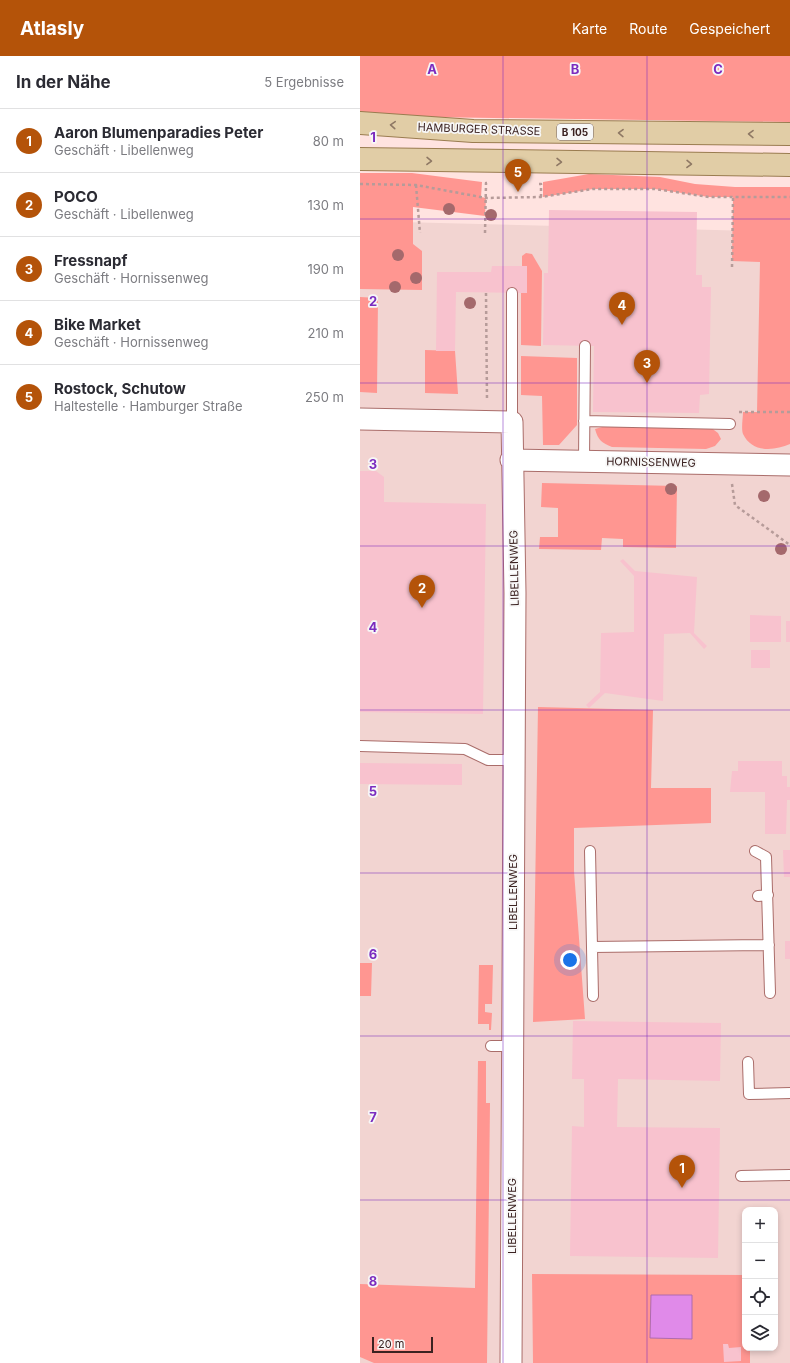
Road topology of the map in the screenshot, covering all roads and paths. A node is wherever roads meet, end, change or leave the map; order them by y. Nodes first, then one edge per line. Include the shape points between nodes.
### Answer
1 (360, 123) edge
2 (790, 134) edge
3 (360, 160) edge
4 (790, 165) edge
5 (494, 183) dead end
6 (360, 184) edge
7 (533, 184) dead end
8 (416, 185) junction
9 (541, 197) junction
10 (733, 197) junction
11 (790, 197) edge
12 (486, 198) junction
13 (485, 233) dead end
14 (420, 234) dead end
15 (732, 267) dead end
16 (486, 293) dead end
17 (512, 293) dead end
18 (585, 346) dead end
19 (736, 412) dead end
20 (790, 412) edge
21 (360, 419) edge
22 (487, 421) junction
23 (584, 421) junction
24 (512, 422) junction
25 (730, 424) dead end
26 (511, 460) junction
27 (584, 461) junction
28 (729, 464) junction
29 (790, 465) edge
30 (790, 545) edge
31 (360, 746) edge
32 (514, 760) junction
33 (590, 851) dead end
34 (755, 851) dead end
35 (769, 945) junction
36 (592, 947) junction
37 (770, 993) dead end
38 (593, 996) dead end
39 (491, 1046) dead end
40 (513, 1046) junction
41 (748, 1062) dead end
42 (790, 1094) edge
43 (790, 1175) edge
44 (741, 1176) dead end
45 (511, 1363) edge

2 -> 1 main road, HAMBURGER STRASSE / B 105 via 473,131
3 -> 4 main road
5 - 12 path via 486,183
6 - 8 path
7 - 9 path via 541,184
8 - 12 path
8 - 14 path
9 - 10 path via 593,189 647,189 710,197
9 - 12 path
10 - 11 path
10 - 15 path
12 - 13 path
16 - 22 path
17 - 24 lane
18 - 23 lane
19 - 20 path
21 - 22 street
22 - 24 street
23 - 25 lane
23 - 27 lane
24 - 26 street, LIBELLENWEG
26 - 27 street, HORNISSENWEG
26 - 32 street, LIBELLENWEG via 515,593
27 - 28 street, HORNISSENWEG
28 - 29 street, HORNISSENWEG
28 - 30 path via 735,505
31 - 32 lane via 465,749 488,760
32 - 40 street, LIBELLENWEG
33 - 36 lane via 596,898
34 - 35 lane via 766,857 763,895
35 - 36 lane
35 - 37 lane
36 - 38 lane
39 - 40 lane
40 - 45 street, LIBELLENWEG
41 - 42 lane via 749,1094
43 - 44 lane

